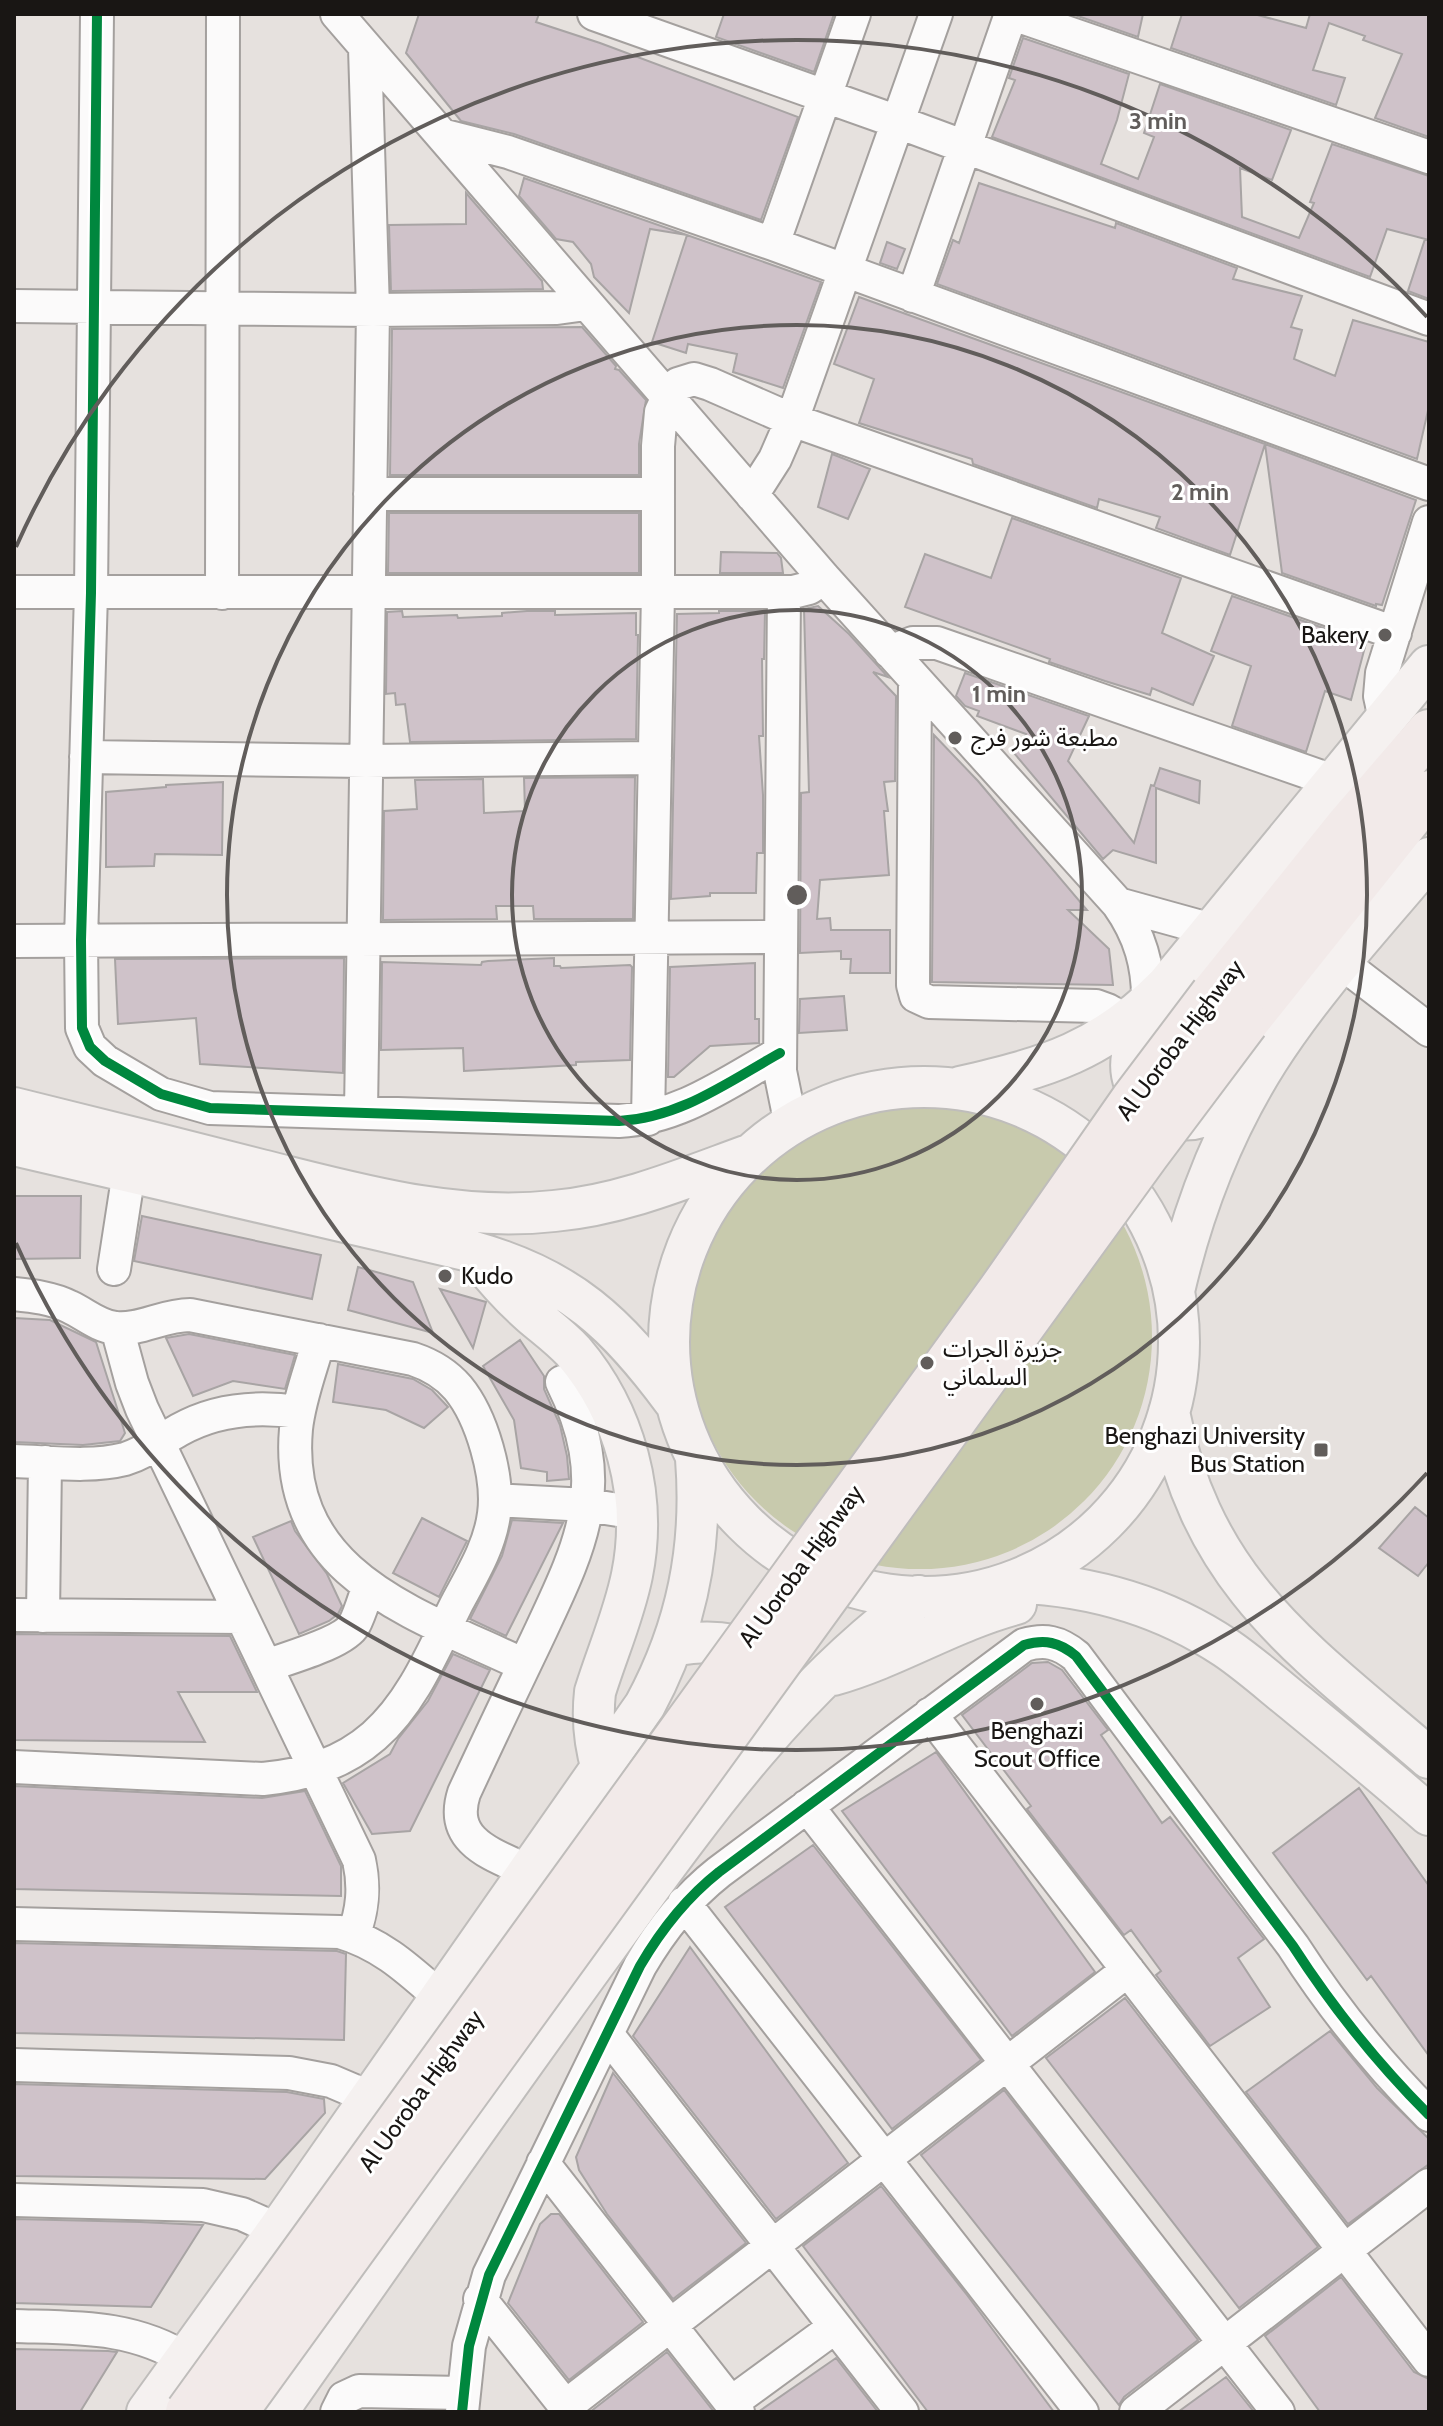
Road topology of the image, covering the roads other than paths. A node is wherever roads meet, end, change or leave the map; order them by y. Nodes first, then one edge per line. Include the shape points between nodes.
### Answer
1 (97, 14) edge
2 (223, 14) edge
3 (337, 14) edge
4 (594, 14) edge
5 (854, 14) edge
6 (936, 14) edge
7 (1012, 14) edge
8 (365, 48) junction
9 (825, 96) junction
10 (898, 122) junction
11 (445, 136) junction
12 (966, 147) junction
13 (1429, 157) edge
14 (773, 244) junction
15 (845, 271) junction
16 (913, 296) junction
17 (586, 304) junction
18 (14, 306) edge
19 (92, 307) junction
20 (225, 308) junction
21 (373, 310) junction
22 (1429, 319) edge
23 (667, 396) junction
24 (792, 420) junction
25 (1429, 484) edge
26 (370, 494) junction
27 (658, 494) junction
28 (752, 495) junction
29 (1429, 522) edge
30 (824, 578) junction
31 (14, 592) edge
32 (658, 592) junction
33 (784, 592) junction
34 (91, 593) junction
35 (222, 593) junction
36 (369, 593) junction
37 (1395, 633) junction
38 (890, 652) junction
39 (1429, 666) edge
40 (915, 681) junction
41 (1385, 719) junction
42 (1429, 732) edge
43 (86, 757) junction
44 (655, 758) junction
45 (366, 761) junction
46 (1333, 781) junction
47 (1429, 793) edge
48 (1429, 858) edge
49 (1118, 904) junction
50 (1212, 930) junction
51 (781, 937) junction
52 (651, 938) junction
53 (363, 939) junction
54 (81, 940) junction
55 (14, 941) edge
56 (1342, 963) junction
57 (1148, 1004) junction
58 (1429, 1030) edge
59 (780, 1053) junction
60 (1252, 1087) junction
61 (951, 1089) junction
62 (14, 1108) edge
63 (361, 1112) junction
64 (648, 1119) junction
65 (791, 1125) junction
66 (14, 1145) edge
67 (753, 1153) junction
68 (129, 1172) junction
69 (474, 1252) junction
70 (114, 1269) dead end
71 (1174, 1291) junction
72 (14, 1294) edge
73 (117, 1328) junction
74 (319, 1340) junction
75 (562, 1382) dead end
76 (675, 1402) junction
77 (298, 1412) junction
78 (1169, 1412) junction
79 (160, 1442) junction
80 (696, 1459) junction
81 (30, 1462) edge
82 (496, 1500) junction
83 (587, 1505) junction
84 (637, 1513) junction
85 (1008, 1582) junction
86 (368, 1588) junction
87 (1099, 1592) junction
88 (919, 1596) junction
89 (28, 1615) edge
90 (242, 1617) junction
91 (445, 1627) junction
92 (674, 1646) junction
93 (524, 1665) junction
94 (266, 1666) junction
95 (814, 1687) junction
96 (930, 1714) junction
97 (1429, 1758) edge
98 (14, 1767) edge
99 (602, 1769) junction
100 (316, 1770) junction
101 (807, 1806) junction
102 (1429, 1815) edge
103 (530, 1872) junction
104 (684, 1903) junction
105 (14, 1924) edge
106 (353, 1936) junction
107 (1128, 1970) junction
108 (441, 1998) junction
109 (607, 2034) junction
110 (1007, 2063) junction
111 (14, 2065) edge
112 (371, 2098) junction
113 (1429, 2115) edge
114 (884, 2159) junction
115 (543, 2163) junction
116 (1429, 2185) edge
117 (14, 2200) edge
118 (278, 2230) junction
119 (772, 2245) junction
120 (1345, 2251) junction
121 (480, 2299) junction
122 (670, 2325) junction
123 (14, 2326) edge
124 (835, 2327) junction
125 (1225, 2344) junction
126 (187, 2360) junction
127 (1429, 2360) edge
128 (462, 2402) edge
129 (735, 2407) edge
130 (568, 2409) edge
131 (147, 2412) edge
132 (188, 2412) edge
133 (235, 2412) edge
134 (277, 2412) edge
135 (337, 2412) edge
136 (902, 2412) edge
137 (1082, 2412) edge
138 (1136, 2412) edge
139 (1278, 2412) edge

1 - 19 street
2 - 20 street
3 - 8 street
4 - 9 street
5 - 9 street
6 - 10 street
7 - 12 street
7 - 13 street
8 - 11 street
8 - 21 street
9 - 10 street
9 - 14 street
10 - 12 street
10 - 15 street
11 - 14 street
11 - 17 street
12 - 16 street
12 - 22 street
14 - 15 street
15 - 16 street
15 - 24 street
16 - 25 street
17 - 21 street
17 - 23 street
18 - 19 street
19 - 20 street
19 - 34 street
20 - 21 street
20 - 35 street
21 - 26 street
23 - 24 street via 686,380 702,381
23 - 27 street via 658,428
23 - 28 street
24 - 28 street
24 - 37 street
26 - 27 street
26 - 36 street
27 - 32 street
28 - 30 street
29 - 37 street
30 - 33 street via 801,591
30 - 38 street
31 - 34 street
32 - 33 street
32 - 36 street
32 - 44 street
33 - 51 street
34 - 35 street
34 - 43 street
35 - 36 street
36 - 45 street
37 - 41 street via 1380,684
38 - 40 street
38 - 46 street via 913,643 937,643
39 - 41 main road
40 - 49 street
40 - 57 street via 916,996 929,1002 1107,1010
41 - 46 main road
42 - 132 highway, Al Uoroba Highway, bridge via 1348,826 1133,1100
43 - 45 street
43 - 54 street
44 - 45 street
44 - 52 street
45 - 53 street
46 - 50 main road
47 - 133 highway, Al Uoroba Highway, bridge via 1246,1022 1082,1243
48 - 56 main road
49 - 50 street
49 - 57 street via 1143,951
50 - 57 main road
51 - 52 street
51 - 59 street
52 - 53 street
52 - 64 street
53 - 54 street
53 - 63 street
54 - 55 street
54 - 63 street via 82,1028 90,1047 105,1061 161,1094 193,1105
56 - 58 street
56 - 60 main road
57 - 60 main road via 1157,1009 1135,1043 1134,1084 1161,1114 1186,1120 1211,1114
57 - 61 main road via 1106,1037 1058,1062
59 - 64 street via 692,1103
59 - 65 street
60 - 71 main road via 1205,1186
61 - 65 main road via 868,1094
61 - 71 main road via 1035,1113 1095,1154 1142,1210
62 - 67 main road via 352,1193 454,1212 522,1214 589,1206 654,1190
63 - 64 street
65 - 67 main road
66 - 68 main road
67 - 76 main road via 713,1199 676,1281 669,1327
68 - 69 main road
68 - 70 street
69 - 76 main road via 537,1275 594,1310 633,1347
69 - 84 main road via 511,1296 573,1351 602,1392 623,1438
71 - 78 main road via 1179,1352
72 - 73 street via 56,1301
73 - 74 street via 190,1315
73 - 79 street via 132,1383
74 - 77 street
74 - 82 street via 413,1359 448,1378 472,1411 493,1471
75 - 83 street via 585,1441
76 - 80 main road
77 - 79 street via 228,1412
77 - 86 street via 297,1466 312,1518 330,1550
78 - 85 main road via 1146,1468 1110,1516 1063,1555
78 - 97 main road via 1197,1506 1247,1590 1285,1632
79 - 81 street via 110,1462
79 - 90 street
80 - 88 main road via 731,1509 802,1566 844,1584
80 - 92 main road, Al Uoroba Highway via 696,1556
81 - 89 street
82 - 83 street
82 - 91 street via 485,1549
83 - 84 street
83 - 93 street via 575,1556
84 - 99 main road via 632,1575 593,1711
85 - 87 main road
85 - 88 main road
86 - 91 street
86 - 94 street via 349,1631
87 - 95 main road via 993,1610
87 - 102 main road via 1162,1613 1226,1648
88 - 95 main road
89 - 90 street
90 - 94 street
91 - 93 street
91 - 100 street via 413,1689 388,1723 355,1751
92 - 95 main road via 711,1641 749,1649
92 - 99 main road, Al Uoroba Highway via 645,1705
93 - 103 street via 460,1812 465,1831 478,1846
94 - 100 street
95 - 134 main road via 680,1846
96 - 101 street
96 - 107 street
96 - 113 street via 1024,1645 1046,1641 1076,1656 1356,2036
98 - 100 street via 263,1779
99 - 103 main road, Al Uoroba Highway
100 - 106 street via 362,1875 362,1907
101 - 104 street
101 - 110 street
103 - 108 main road, Al Uoroba Highway
104 - 109 street via 653,1944
104 - 114 street
105 - 106 street via 312,1930
106 - 108 street via 390,1954
107 - 110 street
107 - 120 street
108 - 112 main road, Al Uoroba Highway
109 - 115 street
109 - 119 street
110 - 114 street
110 - 125 street
111 - 112 street via 289,2073 331,2081
112 - 118 main road, Al Uoroba Highway
114 - 119 street
114 - 137 street
115 - 121 street
115 - 122 street
116 - 120 street
117 - 118 street via 203,2205
118 - 126 main road, Al Uoroba Highway
119 - 122 street
119 - 124 street
120 - 125 street
120 - 127 street
121 - 128 street
121 - 130 street
122 - 129 street
122 - 130 street
123 - 126 street via 124,2332
124 - 129 street
124 - 136 street
125 - 138 street
125 - 139 street
126 - 131 main road, Al Uoroba Highway
128 - 135 street via 359,2391 344,2398

